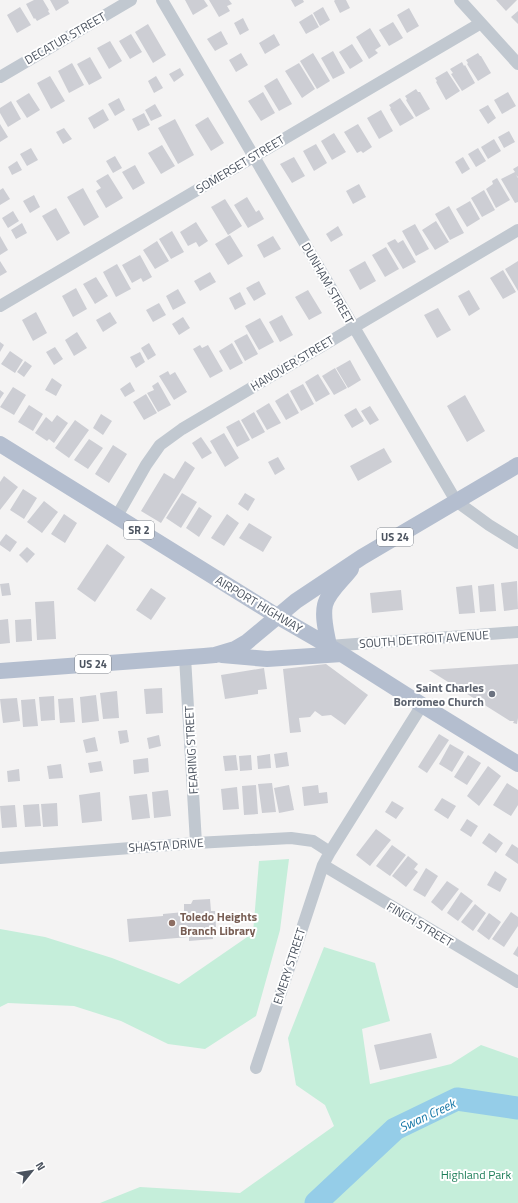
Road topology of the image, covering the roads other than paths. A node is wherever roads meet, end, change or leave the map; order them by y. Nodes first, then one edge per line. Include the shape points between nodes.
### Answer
1 (131, 0) edge
2 (162, 0) edge
3 (460, 0) edge
4 (481, 23) junction
5 (518, 64) edge
6 (0, 77) edge
7 (254, 156) junction
8 (518, 230) edge
9 (0, 306) edge
10 (353, 327) junction
11 (0, 444) edge
12 (518, 465) edge
13 (456, 501) junction
14 (117, 516) junction
15 (518, 543) edge
16 (362, 557) junction
17 (277, 616) junction
18 (518, 632) edge
19 (336, 650) junction
20 (215, 655) junction
21 (185, 657) junction
22 (0, 671) edge
23 (422, 705) junction
24 (518, 764) edge
25 (196, 843) junction
26 (330, 852) junction
27 (0, 858) edge
28 (323, 865) junction
29 (518, 982) edge
30 (256, 1068) dead end

1 - 6 street, DECATUR STREET
2 - 7 street, DUNHAM STREET
3 - 4 street
4 - 5 street
4 - 7 street, SOMERSET STREET
7 - 9 street, SOMERSET STREET
7 - 10 street, DUNHAM STREET
8 - 10 street, HANOVER STREET
10 - 13 street, DUNHAM STREET
10 - 14 street, HANOVER STREET via 182,429 160,445
11 - 14 main road, AIRPORT HIGHWAY / SR 2
12 - 13 main road, US 24
13 - 15 street, DUNHAM STREET
13 - 16 main road, US 24
14 - 17 main road, AIRPORT HIGHWAY / SR 2
16 - 17 main road, US 24
16 - 19 main road via 328,597 325,605 324,613
17 - 19 main road, AIRPORT HIGHWAY / SR 2
17 - 20 main road, US 24 via 247,642
18 - 19 street, SOUTH DETROIT AVENUE
19 - 20 main road via 267,659
19 - 23 main road, AIRPORT HIGHWAY / SR 2
20 - 21 main road, US 24
21 - 22 main road, US 24
21 - 25 street, FEARING STREET
23 - 24 main road, AIRPORT HIGHWAY / SR 2
23 - 26 street
25 - 26 street, SHASTA DRIVE via 291,838 312,841
25 - 27 street, SHASTA DRIVE
26 - 28 street
28 - 29 street, FINCH STREET
28 - 30 street, EMERY STREET

